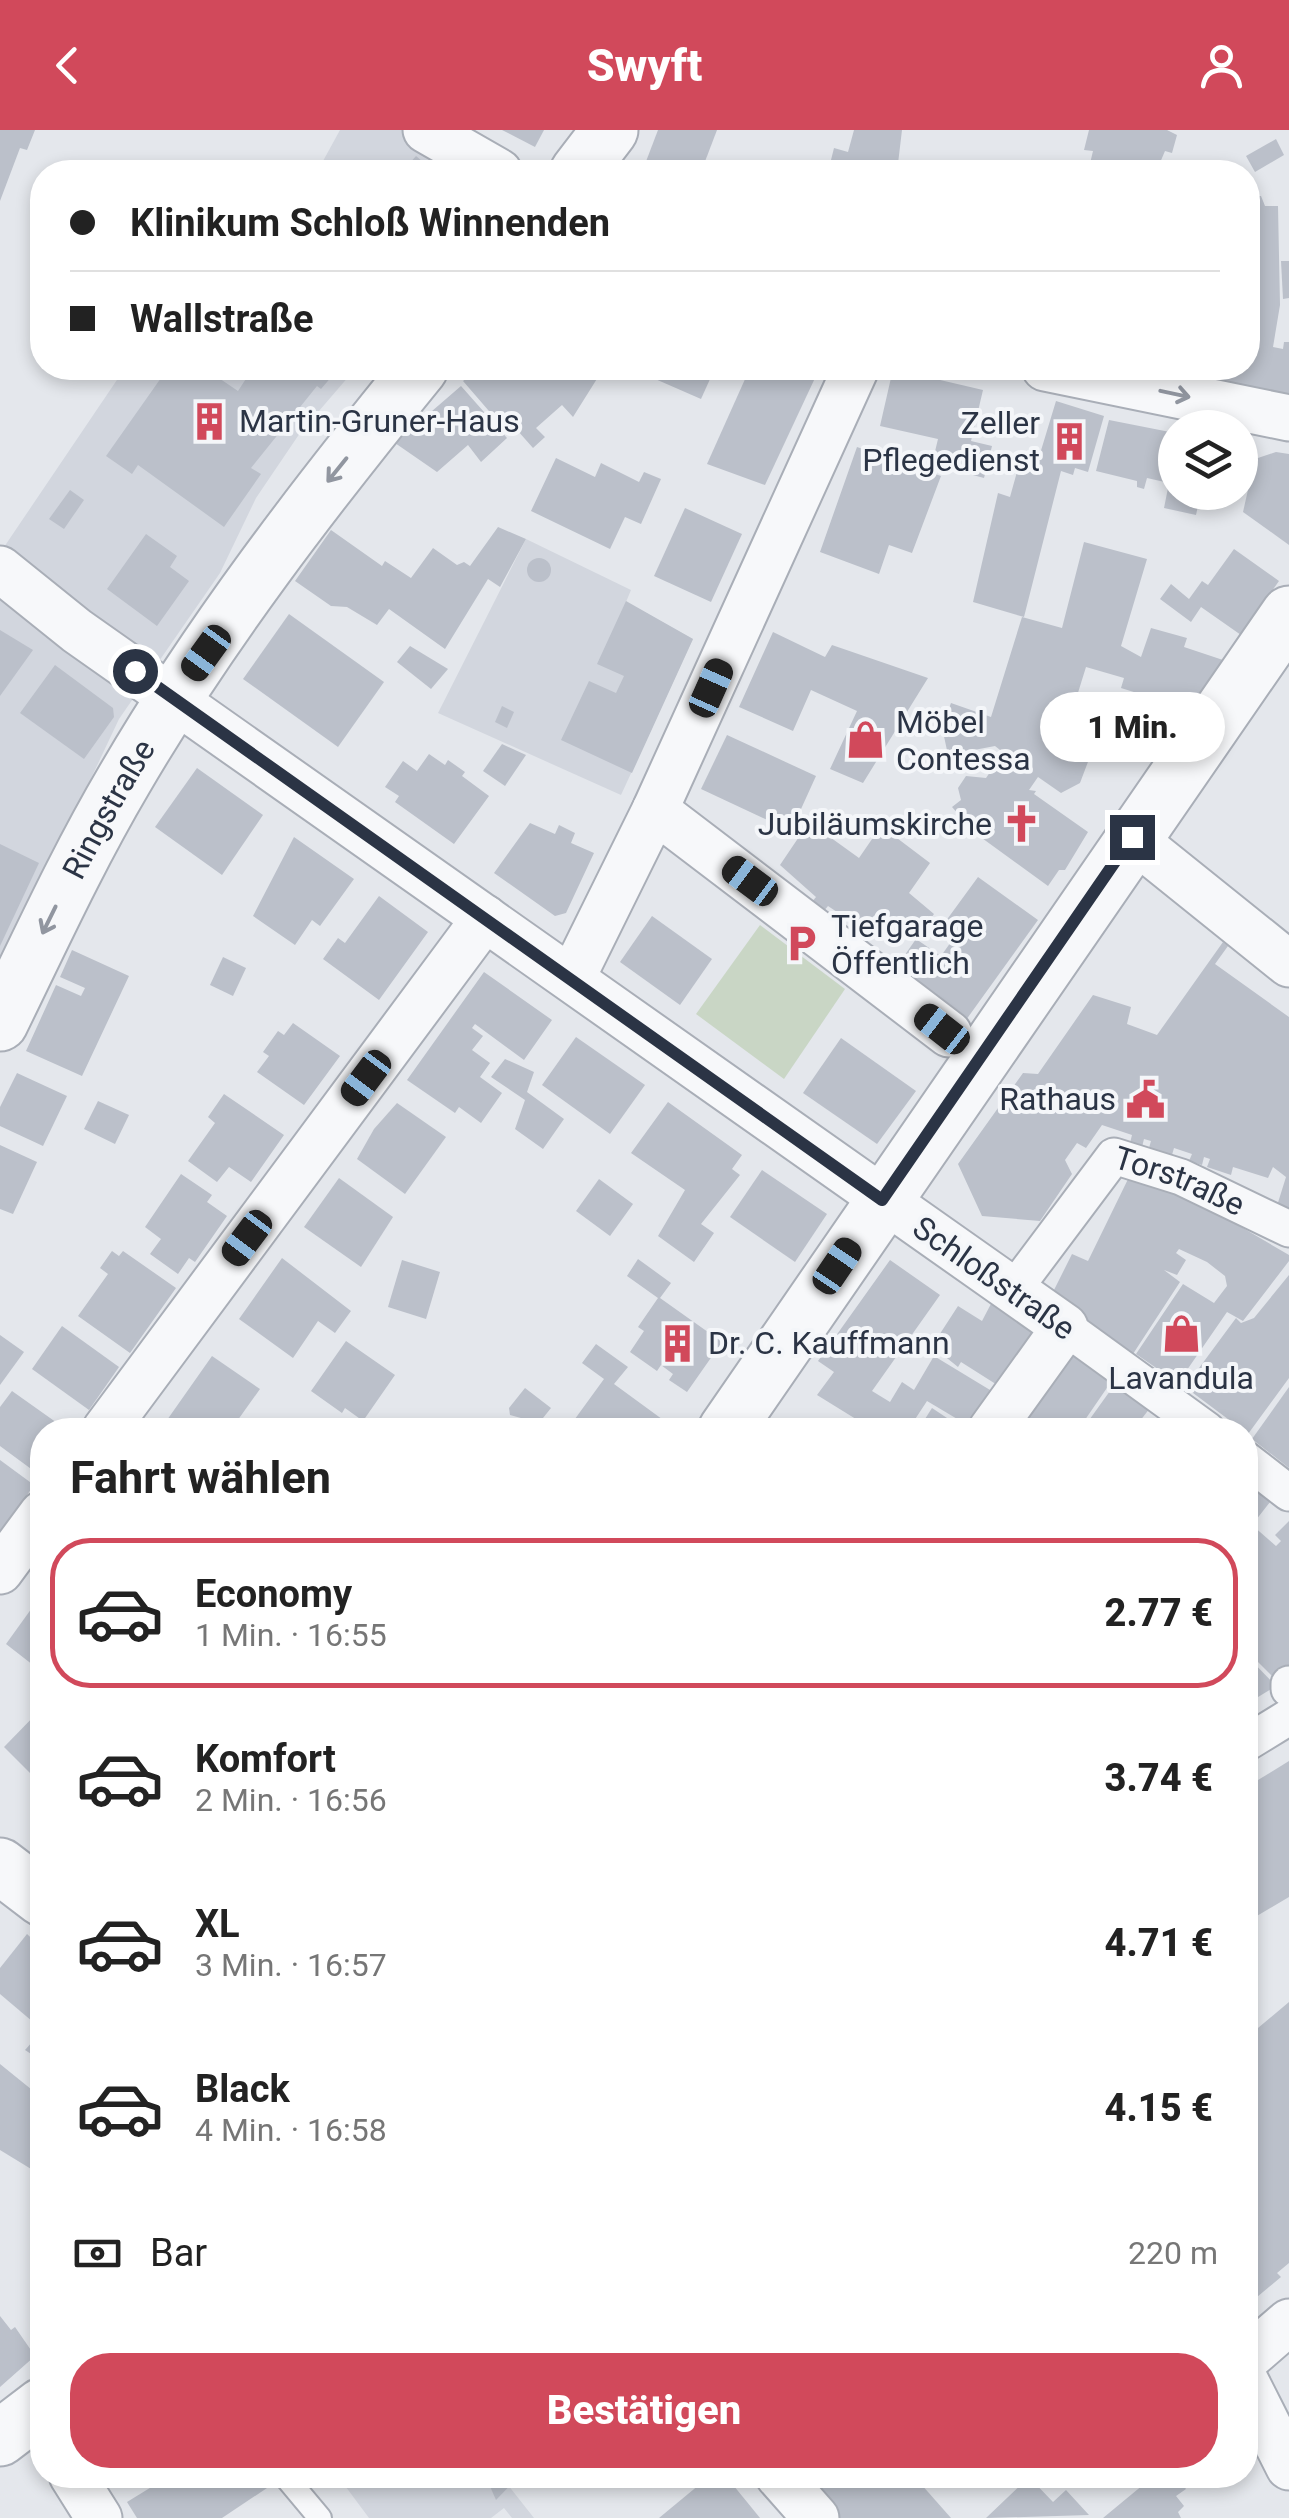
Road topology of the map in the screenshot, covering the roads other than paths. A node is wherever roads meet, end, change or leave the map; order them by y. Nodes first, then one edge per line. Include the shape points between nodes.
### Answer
1 (426, 130) edge
2 (610, 130) edge
3 (478, 160) edge
4 (587, 160) edge
5 (410, 380) edge
6 (851, 380) edge
7 (1104, 380) edge
8 (1289, 418) edge
9 (0, 569) edge
10 (1282, 640) edge
11 (174, 698) junction
12 (656, 810) junction
13 (1132, 837) junction
14 (485, 918) junction
15 (1289, 964) edge
16 (572, 978) junction
17 (0, 1023) edge
18 (949, 1034) dead end
19 (882, 1200) junction
20 (1289, 1229) edge
21 (1012, 1292) junction
22 (1065, 1327) junction
23 (113, 1418) edge
24 (734, 1418) edge
25 (1000, 1418) edge
26 (1190, 1418) edge
27 (1258, 1468) edge
28 (1289, 1493) edge
29 (30, 1530) edge
30 (0, 1571) edge
31 (1289, 1718) edge
32 (1258, 1736) edge
33 (0, 1866) edge
34 (30, 1889) edge
35 (1289, 2322) edge
36 (1258, 2349) edge
37 (1258, 2406) edge
38 (1289, 2467) edge
39 (80, 2488) edge
40 (295, 2488) edge
41 (789, 2488) edge
42 (99, 2518) edge
43 (320, 2518) edge
44 (816, 2518) edge

1 - 3 street
2 - 4 street
5 -> 11 street, Ringstraße via 326,484
6 - 12 street
7 -> 8 street
9 - 11 street, Schloßstraße
10 - 13 street
11 - 14 street, Schloßstraße
11 -> 17 street, Ringstraße via 72,874
12 - 16 street
12 - 18 street
13 - 15 street
13 - 19 street
14 - 16 street, Schloßstraße
14 - 23 street
16 - 19 street, Schloßstraße
19 - 21 street, Schloßstraße
19 - 24 street
20 - 21 street, Torstraße via 1181,1177 1114,1156
21 - 22 street, Schloßstraße
22 - 25 street
22 - 26 street, Schloßstraße
27 - 28 street
29 - 30 street
31 - 32 street
33 - 34 street
35 - 36 street
37 - 38 street
39 - 42 street
40 - 43 lane
41 - 44 street

